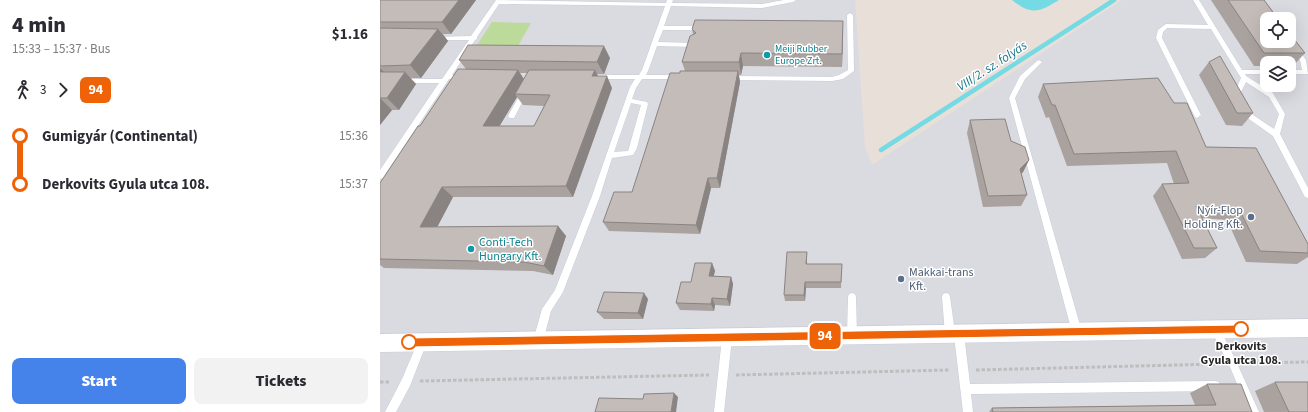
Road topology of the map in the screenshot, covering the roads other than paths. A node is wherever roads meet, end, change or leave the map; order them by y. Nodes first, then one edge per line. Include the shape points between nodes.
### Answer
1 (793, 0) edge
2 (1196, 0) edge
3 (498, 1) edge
4 (669, 2) edge
5 (850, 15) dead end
6 (1213, 27) junction
7 (660, 28) junction
8 (713, 28) edge
9 (427, 38) edge
10 (475, 38) junction
11 (654, 44) junction
12 (695, 45) edge
13 (1295, 48) edge
14 (1039, 62) dead end
15 (1296, 72) edge
16 (1307, 72) edge
17 (1260, 73) edge
18 (1243, 75) junction
19 (471, 77) edge
20 (587, 77) edge
21 (641, 77) junction
22 (688, 77) edge
23 (720, 78) edge
24 (447, 79) junction
25 (393, 81) edge
26 (530, 83) edge
27 (628, 101) junction
28 (1197, 115) dead end
29 (512, 116) dead end
30 (1276, 134) junction
31 (610, 156) junction
32 (380, 176) edge
33 (1308, 195) edge
34 (852, 297) dead end
35 (946, 297) dead end
36 (1308, 328) edge
37 (1215, 329) junction
38 (1077, 332) junction
39 (955, 334) junction
40 (852, 336) junction
41 (727, 338) junction
42 (538, 341) junction
43 (422, 342) junction
44 (380, 343) edge
45 (1235, 385) junction
46 (965, 389) junction
47 (390, 412) edge
48 (719, 412) edge
49 (968, 412) edge
50 (1254, 412) edge

1 - 4 lane via 762,6
2 - 6 lane
3 - 4 lane
3 - 10 lane
4 - 7 lane
5 - 23 lane via 851,71 842,77
6 - 18 lane
6 - 28 lane via 1166,26 1160,31 1159,38
7 - 8 lane
7 - 11 lane
9 - 10 lane
10 - 24 lane
11 - 12 lane
11 - 21 lane
13 - 16 lane
14 - 38 lane via 1022,78 1012,98
15 - 16 lane
17 - 18 lane
18 - 30 lane via 1237,94 1252,117
18 - 30 lane via 1271,95 1282,114
19 - 24 lane
20 - 21 lane
21 - 22 lane
21 - 27 lane via 633,86
24 - 25 lane
24 - 32 lane
26 - 29 lane
27 - 31 lane
27 - 31 lane via 645,104 633,148 630,153
30 - 33 lane
31 - 42 lane via 559,292 547,309
34 - 40 lane
35 - 39 lane
36 - 37 street
37 - 38 street
37 - 45 lane via 1233,364
38 - 39 street
39 - 40 street
39 - 46 lane
40 - 41 street
41 - 42 street
41 - 48 lane
42 - 43 street
43 - 44 street
43 - 47 lane via 406,382
45 - 46 lane
45 - 50 lane
46 - 49 lane

